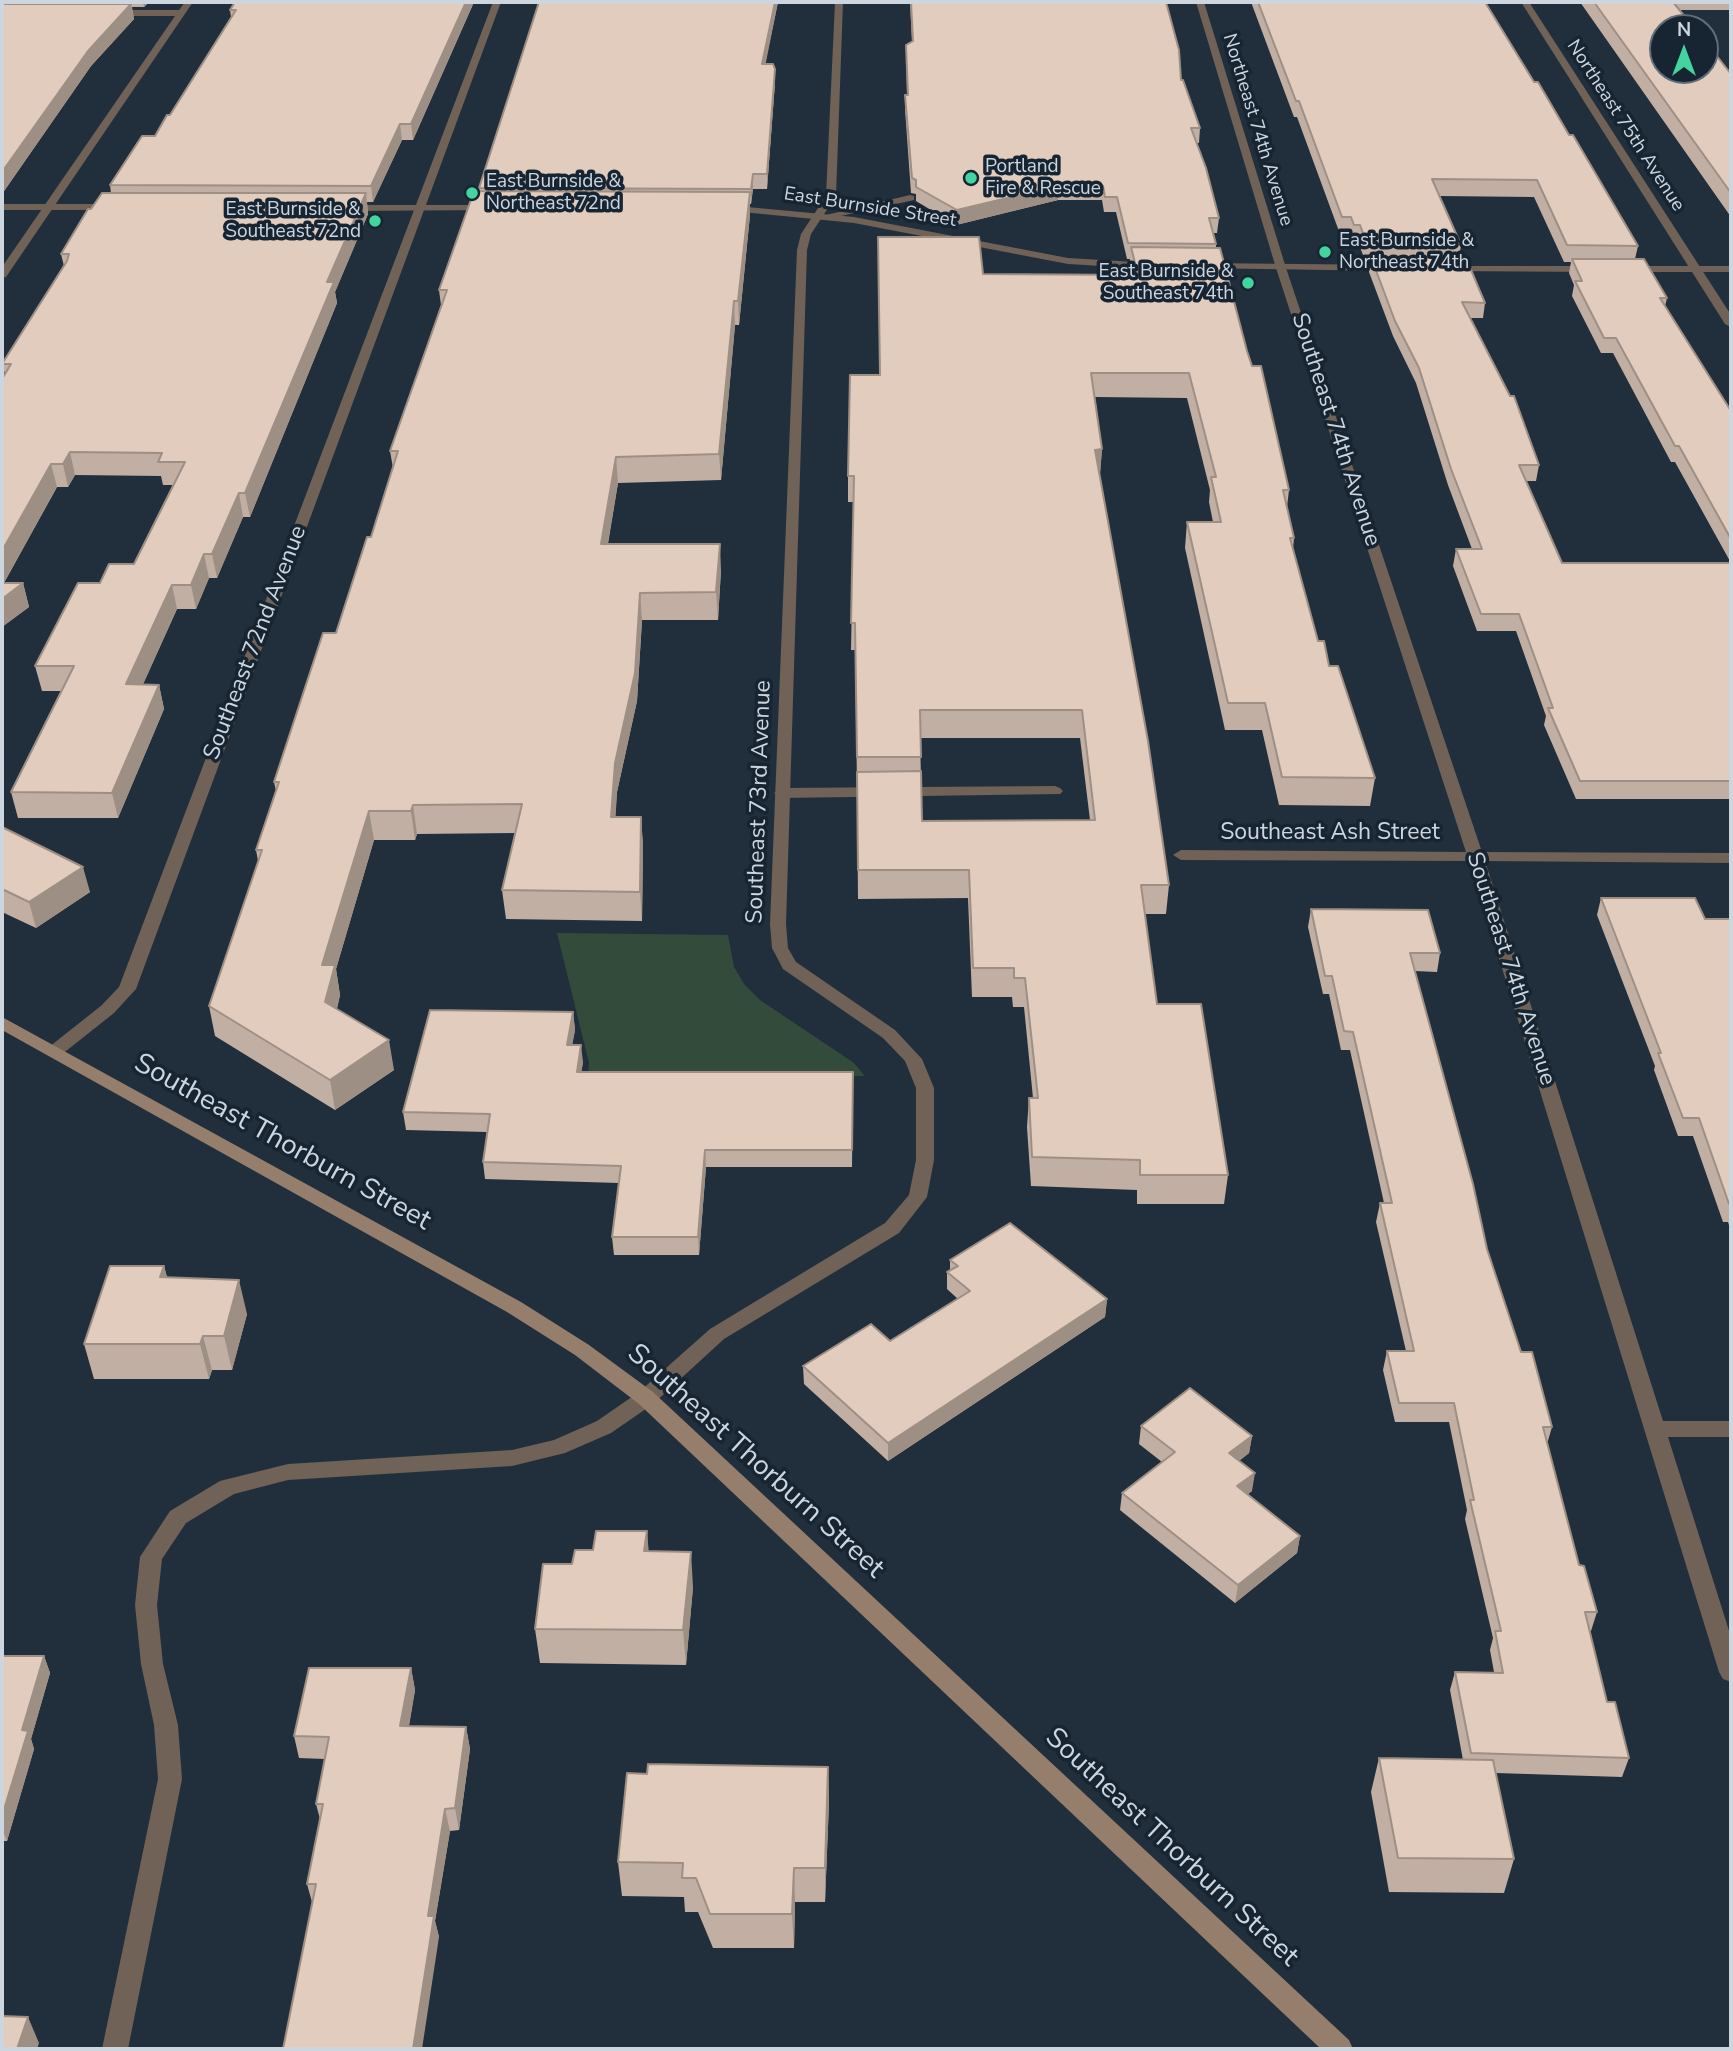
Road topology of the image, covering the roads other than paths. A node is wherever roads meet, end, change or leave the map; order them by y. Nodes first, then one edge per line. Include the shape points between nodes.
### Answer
1 (189, 2) edge
2 (497, 2) edge
3 (839, 2) edge
4 (1200, 2) edge
5 (1525, 2) edge
6 (98, 13) edge
7 (181, 13) junction
8 (910, 198) dead end
9 (2, 207) edge
10 (48, 207) junction
11 (131, 207) edge
12 (337, 208) edge
13 (419, 208) junction
14 (503, 208) edge
15 (713, 208) edge
16 (823, 216) junction
17 (1171, 266) edge
18 (1184, 266) edge
19 (1281, 268) junction
20 (1406, 268) edge
21 (1434, 268) edge
22 (1600, 269) edge
23 (1614, 269) edge
24 (1697, 269) junction
25 (1731, 269) edge
26 (2, 275) edge
27 (1731, 324) edge
28 (1055, 791) dead end
29 (782, 793) junction
30 (1181, 855) dead end
31 (1475, 856) junction
32 (1731, 859) edge
33 (2, 1023) edge
34 (55, 1051) junction
35 (646, 1398) junction
36 (1656, 1429) junction
37 (1731, 1429) edge
38 (1731, 1672) edge
39 (115, 2049) edge
40 (1340, 2049) edge

1 - 7 street
2 - 13 street, Southeast 72nd Avenue
3 - 16 street, Southeast 73rd Avenue via 831,196
4 - 19 street, Northeast 74th Avenue
5 - 24 street, Northeast 75th Avenue
6 - 7 street
7 - 10 street
8 - 16 street
9 - 10 street
10 - 11 street
10 - 26 street
12 - 13 street
13 - 14 street
13 - 34 street, Southeast 72nd Avenue via 127,989
15 - 16 street, East Burnside Street
16 - 17 street, East Burnside Street via 1068,261
16 - 29 street, Southeast 73rd Avenue via 806,234 802,250
18 - 19 street
19 - 20 street
19 - 31 street, Southeast 74th Avenue
21 - 22 street
23 - 24 street
24 - 25 street
24 - 27 street, Northeast 75th Avenue
28 - 29 street
29 - 35 street, Southeast 73rd Avenue via 780,947 789,965 890,1034 913,1059 925,1088 925,1160 918,1197 892,1228 717,1334
30 - 31 street, Southeast Ash Street
31 - 32 street, Southeast Ash Street
31 - 36 street, Southeast 74th Avenue
33 - 34 main road, Southeast Thorburn Street
34 - 35 main road, Southeast Thorburn Street via 514,1307
35 - 39 street via 604,1427 558,1447 512,1458 288,1472 228,1487 177,1517 151,1557 146,1605 170,1779
35 - 40 main road, Southeast Thorburn Street
36 - 37 street
36 - 38 street, Southeast 74th Avenue

